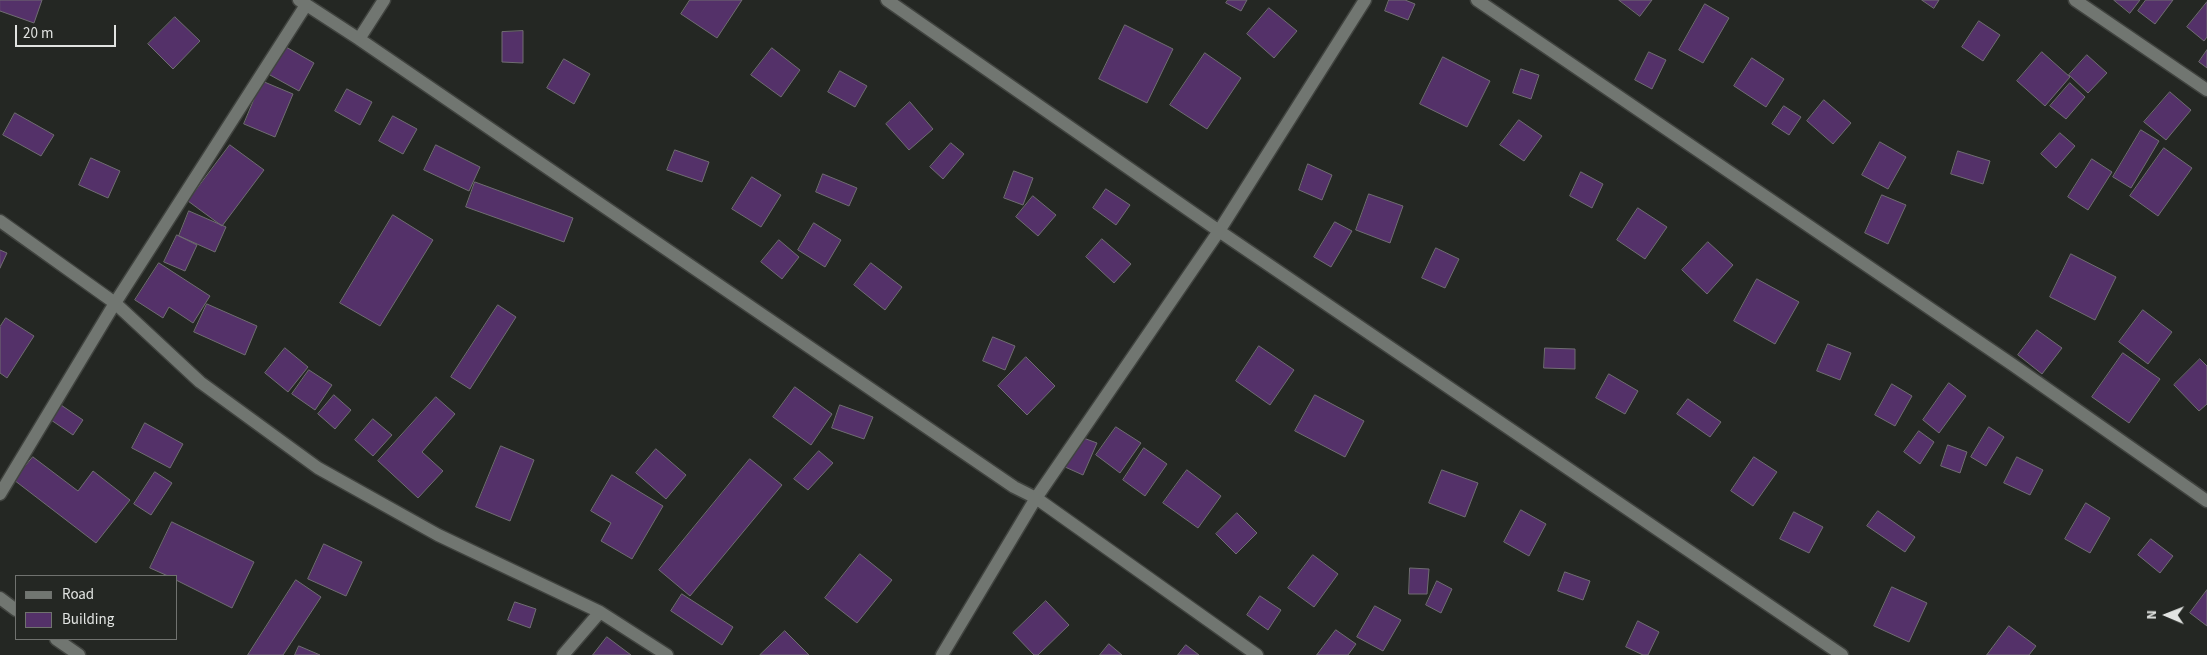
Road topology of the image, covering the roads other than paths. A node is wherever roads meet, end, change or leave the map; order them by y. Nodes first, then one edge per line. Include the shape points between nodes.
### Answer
1 (384, 0) edge
2 (887, 0) edge
3 (1366, 0) edge
4 (1477, 0) edge
5 (2075, 0) edge
6 (302, 2) edge
7 (359, 39) junction
8 (2207, 90) edge
9 (0, 221) edge
10 (1219, 231) junction
11 (115, 303) junction
12 (0, 494) edge
13 (1036, 498) junction
14 (2207, 500) edge
15 (0, 598) edge
16 (15, 609) edge
17 (600, 612) junction
18 (57, 640) edge
19 (79, 655) edge
20 (563, 655) edge
21 (667, 655) edge
22 (942, 655) edge
23 (1257, 655) edge
24 (1842, 655) edge

1 - 7 street
2 - 10 street
3 - 10 street
4 - 14 street
5 - 8 street
6 - 7 street
6 - 11 street
7 - 13 street via 1014,487
9 - 11 street
10 - 13 street
10 - 24 street
11 - 12 street
11 - 17 street via 200,382 318,468 438,535
13 - 22 street
13 - 23 street
15 - 16 street
17 - 20 street
17 - 21 street
18 - 19 street

